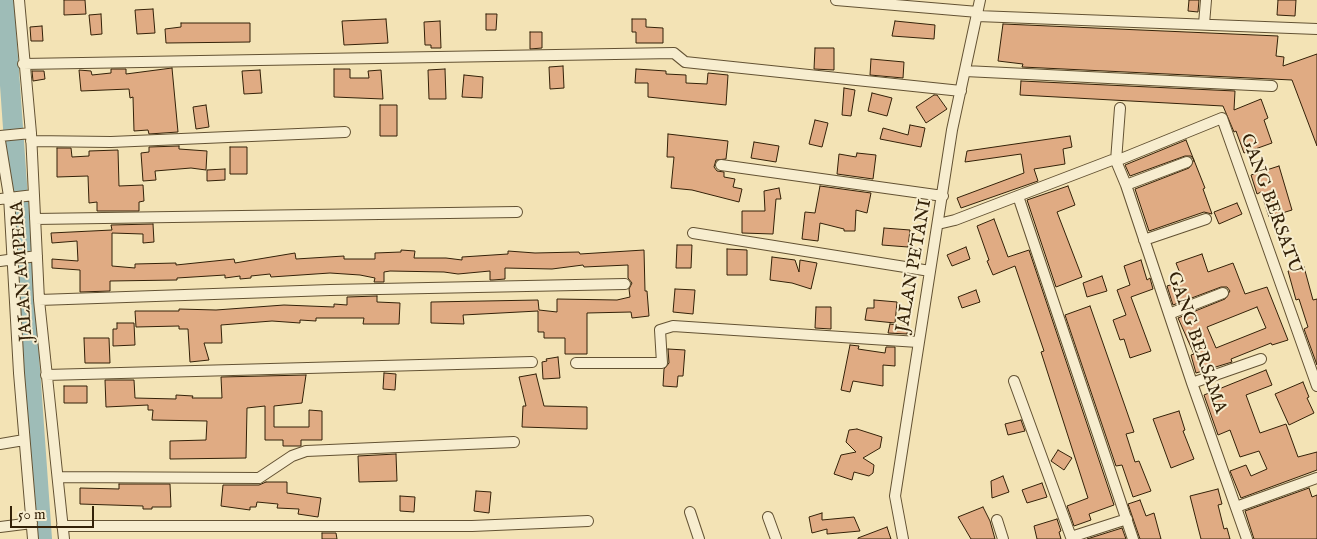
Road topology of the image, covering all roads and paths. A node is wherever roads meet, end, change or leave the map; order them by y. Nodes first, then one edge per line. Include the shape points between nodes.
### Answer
1 (18, 0) edge
2 (836, 0) edge
3 (980, 0) edge
4 (1206, 0) edge
5 (977, 14) junction
6 (1204, 24) junction
7 (1317, 30) edge
8 (23, 64) junction
9 (965, 71) junction
10 (1272, 86) dead end
11 (961, 91) junction
12 (1120, 108) dead end
13 (344, 132) dead end
14 (29, 136) junction
15 (2, 137) edge
16 (1114, 161) junction
17 (1188, 162) dead end
18 (721, 165) dead end
19 (1126, 185) junction
20 (30, 195) junction
21 (943, 196) junction
22 (1018, 196) junction
23 (8, 197) edge
24 (517, 212) dead end
25 (35, 219) junction
26 (1206, 219) dead end
27 (947, 222) junction
28 (693, 233) dead end
29 (1144, 240) junction
30 (33, 257) junction
31 (15, 258) junction
32 (0, 261) edge
33 (930, 271) junction
34 (625, 284) dead end
35 (1223, 293) dead end
36 (40, 300) junction
37 (1169, 314) junction
38 (918, 342) junction
39 (1261, 359) dead end
40 (532, 362) dead end
41 (576, 363) dead end
42 (46, 375) junction
43 (1014, 381) dead end
44 (1192, 383) junction
45 (1317, 386) edge
46 (24, 440) junction
47 (514, 442) dead end
48 (0, 444) edge
49 (58, 477) junction
50 (1317, 478) edge
51 (1236, 507) junction
52 (690, 512) dead end
53 (768, 517) dead end
54 (1127, 519) junction
55 (997, 520) dead end
56 (588, 521) dead end
57 (32, 523) junction
58 (62, 526) junction
59 (0, 527) edge
60 (1071, 538) edge
61 (33, 539) edge
62 (64, 539) edge
63 (699, 539) edge
64 (776, 539) edge
65 (903, 539) edge
66 (1003, 539) edge
67 (1133, 539) edge
68 (1248, 539) edge

1 - 8 street, JALAN AMPERA
2 - 5 street
3 - 5 street, JALAN PETANI
4 - 6 street
5 - 6 street
5 - 9 street, JALAN PETANI
6 - 7 street
8 - 11 street via 674,53 685,62
8 - 14 street, JALAN AMPERA
9 - 10 street
9 - 11 street, JALAN PETANI
11 - 21 street, JALAN PETANI
12 - 16 street
13 - 14 street via 111,142
14 - 15 street
14 - 20 street, JALAN AMPERA
15 - 23 street
16 - 19 street, GANG BERSAMA
16 - 22 street
16 - 45 street, GANG BERSATU via 1222,118
17 - 19 street
18 - 21 street
19 - 29 street, GANG BERSAMA
20 - 23 street
20 - 25 street, JALAN AMPERA
21 - 27 street, JALAN PETANI
22 - 27 street
22 - 54 street
23 - 31 street
24 - 25 street
25 - 30 street, JALAN AMPERA
26 - 29 street
27 - 33 street, JALAN PETANI
28 - 33 street
29 - 37 street, GANG BERSAMA
30 - 31 street
30 - 36 street, JALAN AMPERA
31 - 32 street
31 - 46 street
33 - 38 street, JALAN PETANI
34 - 36 street
35 - 37 street
36 - 42 street, JALAN AMPERA
37 - 44 street, GANG BERSAMA
38 - 41 street via 673,326 660,330 662,363
38 - 65 street, JALAN PETANI via 895,496
39 - 44 street
40 - 42 street
42 - 49 street, JALAN AMPERA
43 - 60 street
44 - 51 street, GANG BERSAMA
46 - 48 street
46 - 57 street
47 - 49 street via 306,451 292,456 259,478
49 - 58 street, JALAN AMPERA
50 - 51 street
51 - 68 street, GANG BERSAMA
52 - 63 street
53 - 64 street
54 - 60 street
54 - 67 street
55 - 66 street
56 - 58 street via 472,526
57 - 59 street
57 - 61 street
58 - 62 street, JALAN AMPERA

